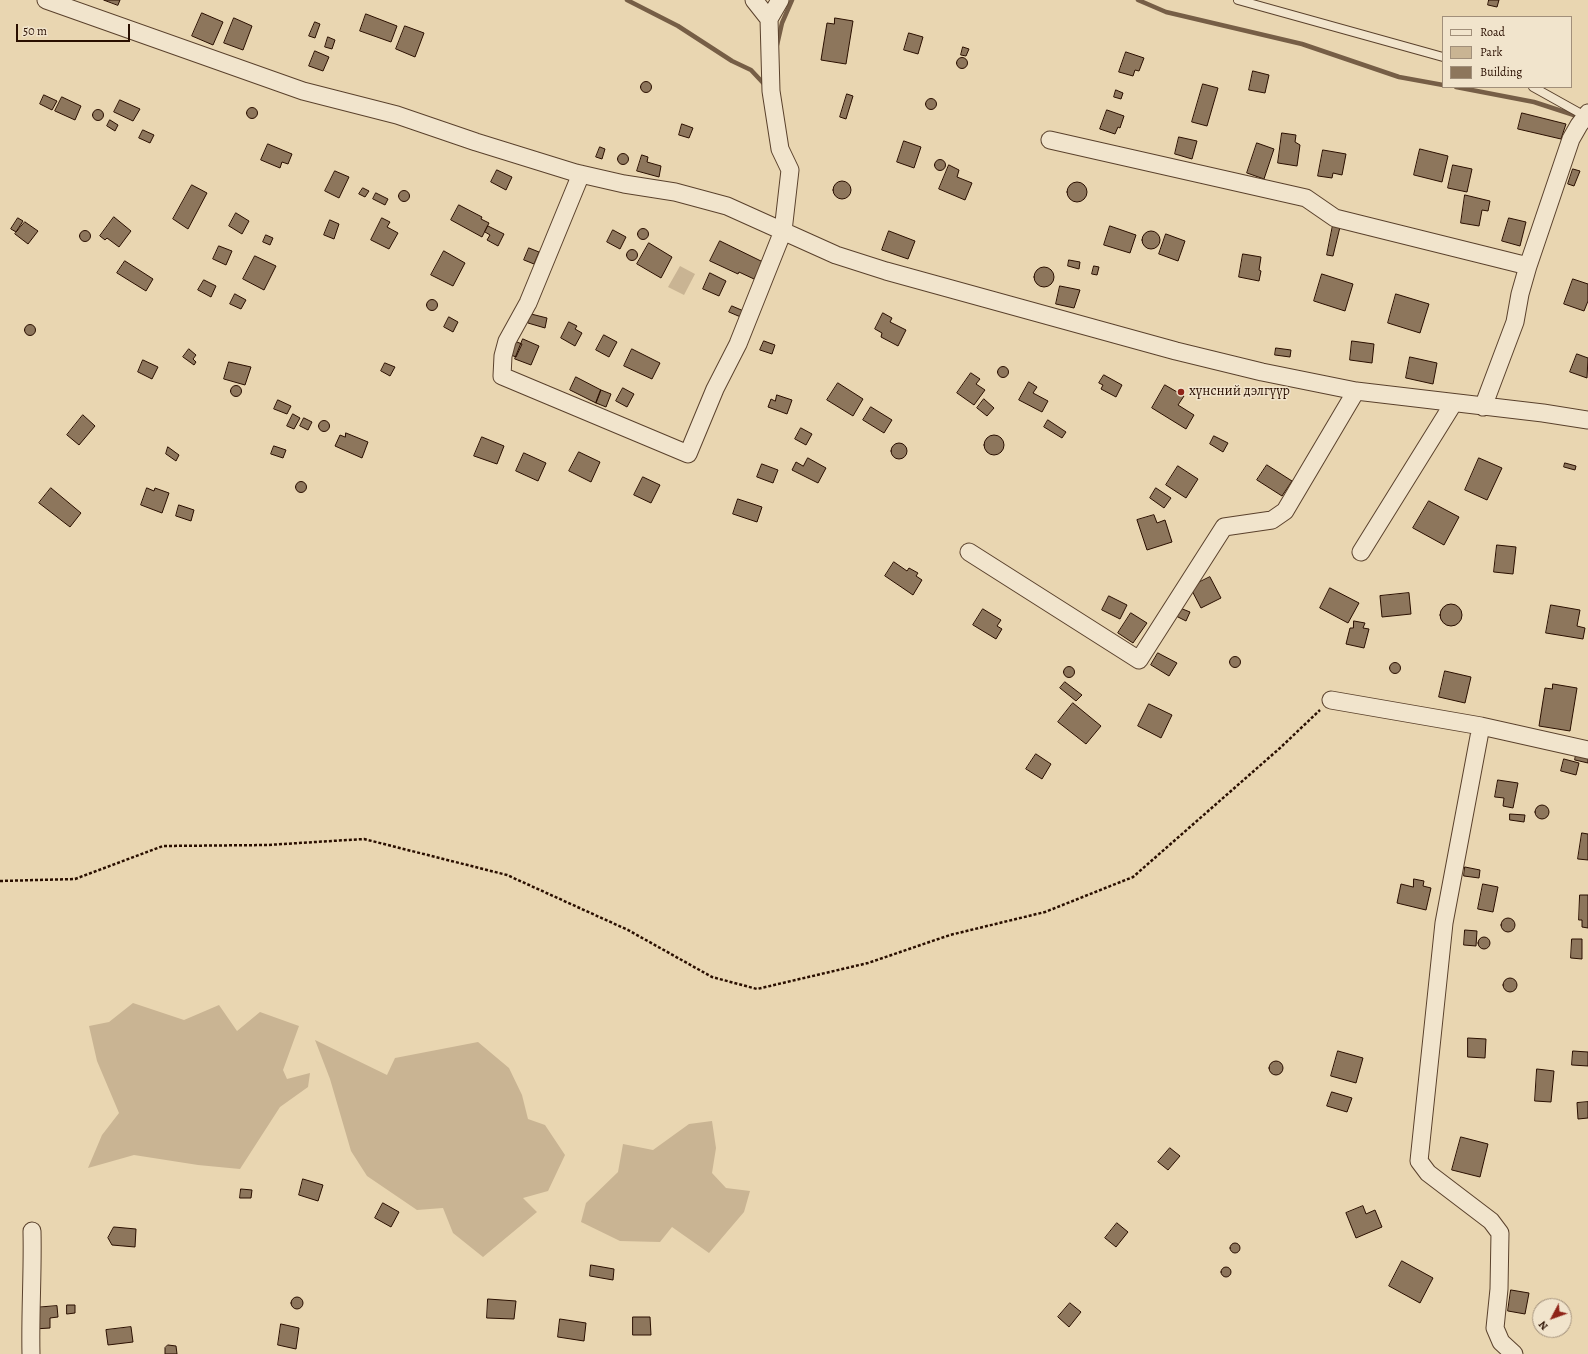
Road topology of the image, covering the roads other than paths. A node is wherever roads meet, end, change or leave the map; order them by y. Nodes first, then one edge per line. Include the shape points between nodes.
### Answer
1 (46, 0) edge
2 (754, 0) edge
3 (780, 0) edge
4 (1238, 0) edge
5 (770, 19) junction
6 (1442, 57) edge
7 (1535, 88) edge
8 (1586, 115) edge
9 (1050, 140) dead end
10 (581, 174) junction
11 (783, 231) junction
12 (1528, 266) junction
13 (1356, 391) junction
14 (1453, 404) junction
15 (1483, 407) junction
16 (1588, 420) edge
17 (969, 552) dead end
18 (1362, 552) dead end
19 (1331, 700) road end
20 (1482, 726) junction
21 (1588, 750) edge
22 (32, 1231) dead end
23 (31, 1354) edge
24 (1514, 1354) edge

1 - 10 street via 303,91 397,115
2 - 5 street
3 - 5 street
4 - 6 lane
5 - 11 street via 771,91 780,149 790,170
7 - 8 lane
8 - 12 street via 1571,139
9 - 12 street via 1306,198 1334,218
10 - 11 street via 675,192 720,204
10 - 11 street via 528,303 507,341 502,376 688,454 715,388 738,344
11 - 13 street via 836,255 974,295 1183,353
12 - 15 street via 1515,322
13 - 14 street
13 - 17 street via 1285,511 1272,520 1224,527 1139,660
14 - 15 street
14 - 18 street
15 - 16 street
19 - 20 street
20 - 21 street
20 - 24 street via 1444,924 1419,1161 1428,1173 1491,1221 1500,1233 1495,1328 1501,1342
22 - 23 street

